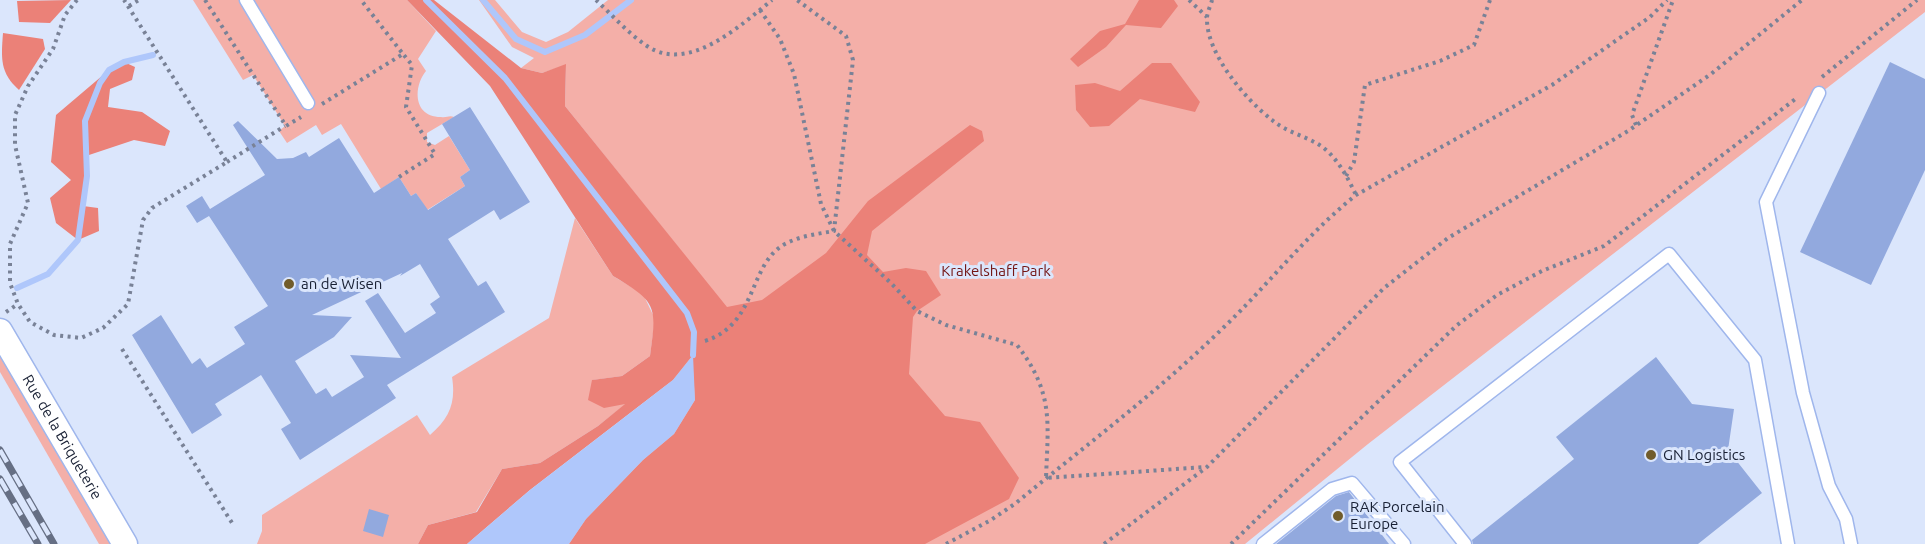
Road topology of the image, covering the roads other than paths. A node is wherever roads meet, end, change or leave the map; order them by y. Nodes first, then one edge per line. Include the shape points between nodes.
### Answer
1 (246, 0) edge
2 (1818, 87) road end
3 (308, 103) dead end
4 (0, 331) edge
5 (125, 544) edge
6 (1263, 544) edge
7 (1404, 544) edge
8 (1465, 544) edge
9 (1787, 544) edge
10 (1851, 544) edge

1 - 3 lane
2 - 10 lane via 1766,202 1803,393 1829,486 1846,519
4 - 5 street, Rue de la Briqueterie
6 - 7 lane via 1332,489 1352,483
8 - 9 lane via 1400,462 1669,254 1755,360

